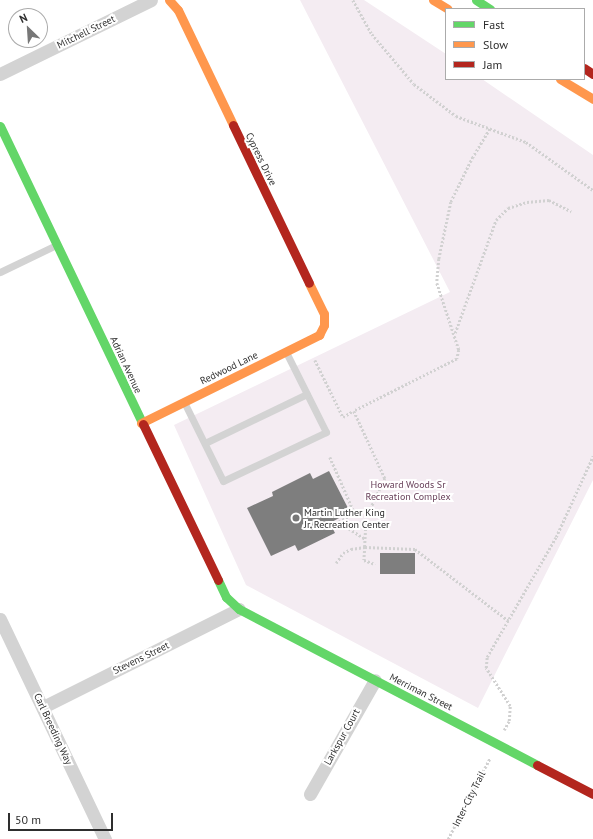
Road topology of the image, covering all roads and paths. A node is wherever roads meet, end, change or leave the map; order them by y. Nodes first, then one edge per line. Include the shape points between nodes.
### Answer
1 (151, 0) edge
2 (170, 0) edge
3 (353, 0) edge
4 (433, 0) edge
5 (476, 0) edge
6 (446, 8) edge
7 (488, 8) edge
8 (0, 74) edge
9 (562, 80) edge
10 (593, 99) edge
11 (0, 126) edge
12 (490, 129) junction
13 (593, 190) edge
14 (571, 211) dead end
15 (57, 244) junction
16 (0, 272) edge
17 (322, 330) joint
18 (454, 334) junction
19 (286, 352) junction
20 (315, 360) dead end
21 (307, 394) junction
22 (184, 402) junction
23 (354, 411) junction
24 (142, 423) junction
25 (205, 443) junction
26 (593, 456) edge
27 (330, 457) dead end
28 (365, 540) junction
29 (365, 547) junction
30 (336, 563) dead end
31 (375, 564) dead end
32 (239, 610) junction
33 (0, 619) edge
34 (509, 621) junction
35 (374, 680) junction
36 (43, 707) junction
37 (506, 727) dead end
38 (490, 758) dead end
39 (310, 794) dead end
40 (593, 794) edge
41 (105, 839) edge
42 (448, 839) edge

1 - 8 street, Mitchell Street
2 - 17 street, Cypress Drive via 178,10 324,314
3 - 12 path via 372,34 414,84 456,116
4 - 6 street
5 - 7 street
9 - 10 street
11 - 15 street, Adrian Avenue
12 - 13 path via 526,142
12 - 18 path via 451,202 443,234 437,283
14 - 18 path via 549,200 527,202 508,208 496,220
15 - 16 lane
15 - 24 street, Adrian Avenue
17 - 19 street, Redwood Lane via 319,335
18 - 23 path via 459,350 456,359
19 - 21 lane
19 - 22 street, Redwood Lane
20 - 23 path via 343,417
21 - 25 lane
21 - 25 lane via 326,432 223,481
22 - 24 street, Redwood Lane
22 - 25 lane
23 - 28 path via 385,478 371,508
24 - 32 street, Adrian Avenue via 226,597
26 - 34 path via 556,537
27 - 28 path via 355,514 339,522
28 - 29 path
29 - 30 path via 343,552
29 - 31 path via 364,560
29 - 34 path via 415,549
32 - 35 street, Merriman Street
32 - 36 street, Stevens Street
33 - 36 street, Carl Breeding Way
34 - 37 path via 487,657 486,668 510,706
35 - 39 street, Larkspur Court
35 - 40 street, Merriman Street
36 - 41 street, Carl Breeding Way
38 - 42 path, Inter-City Trail

